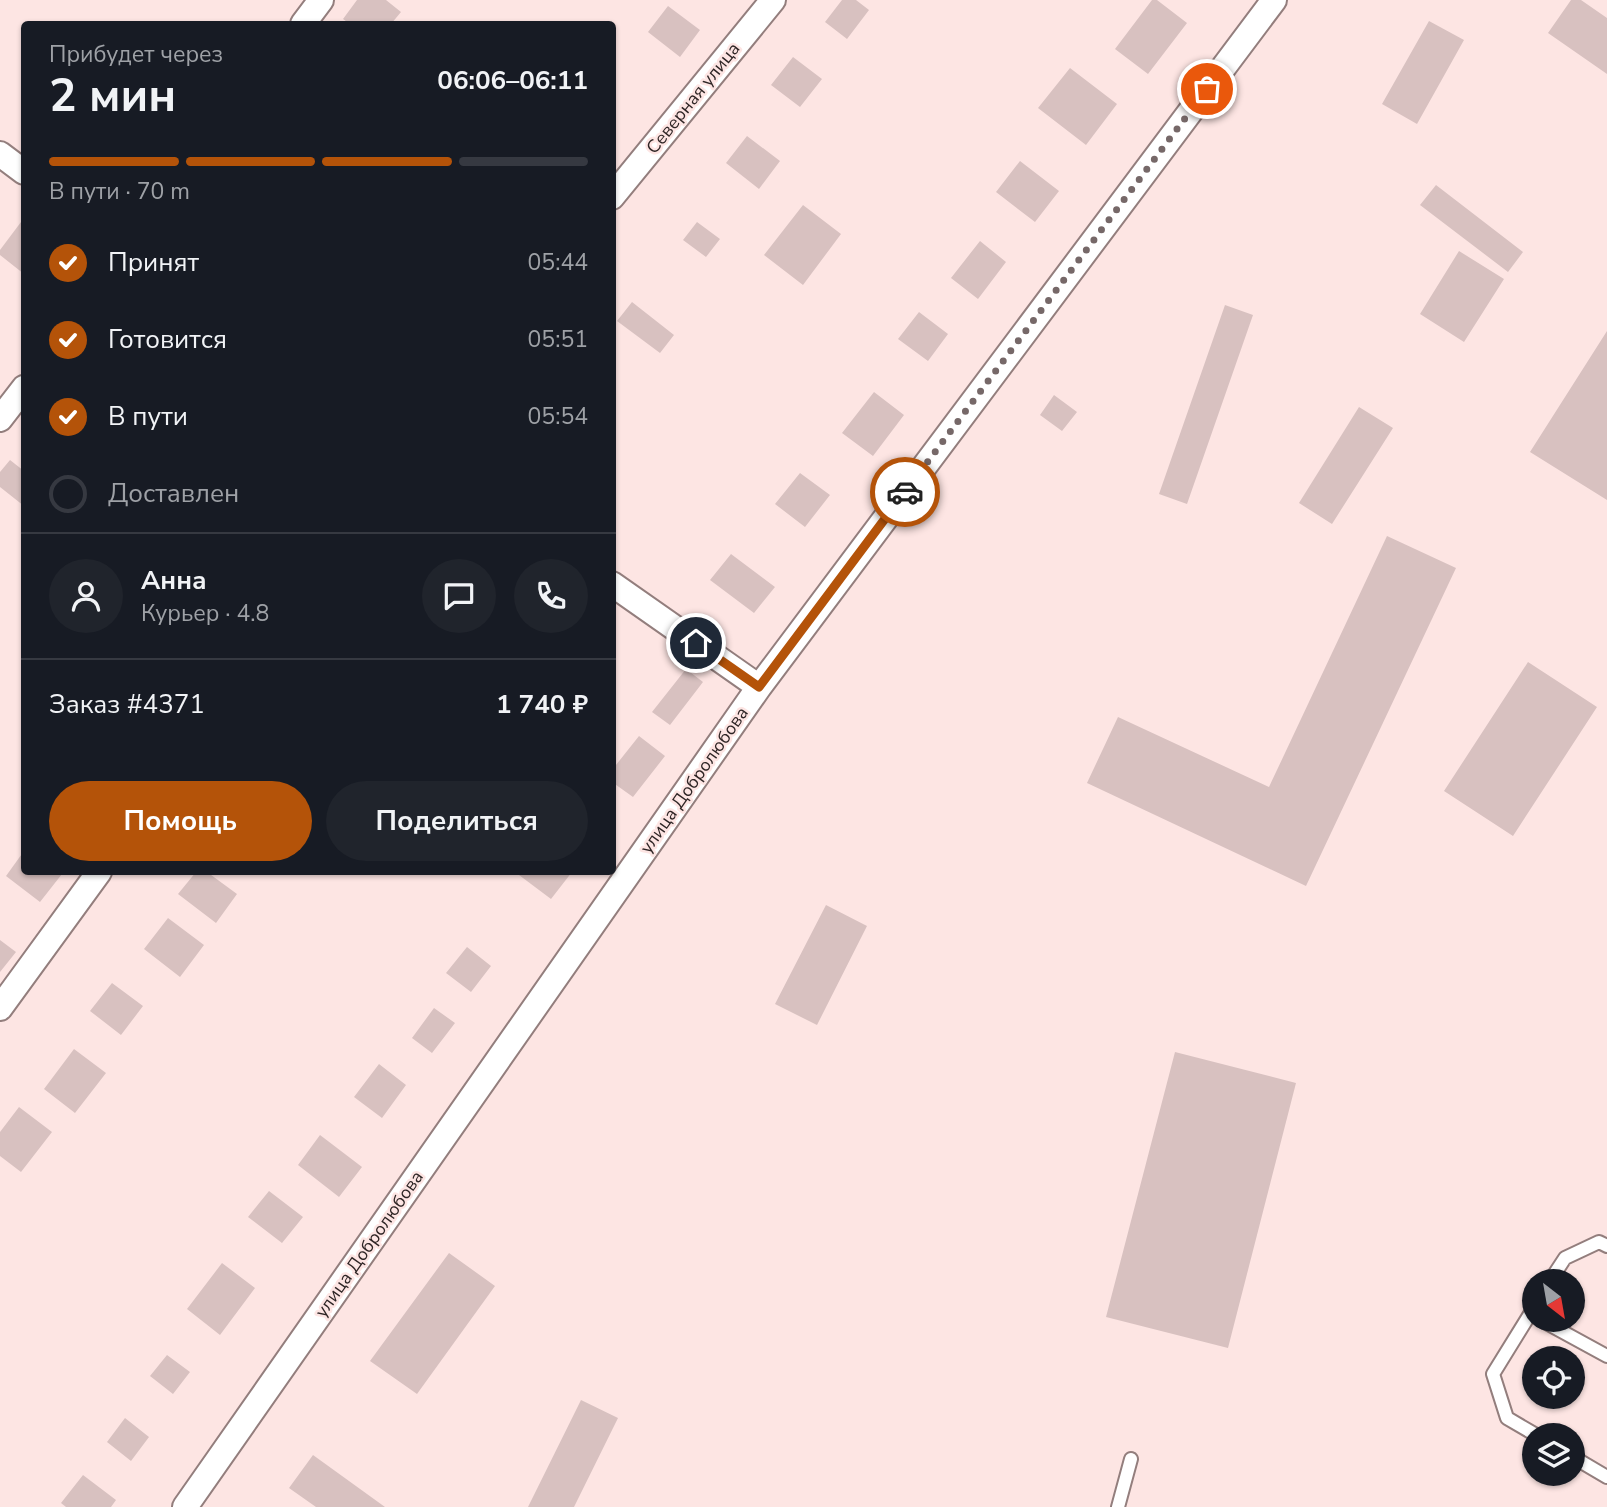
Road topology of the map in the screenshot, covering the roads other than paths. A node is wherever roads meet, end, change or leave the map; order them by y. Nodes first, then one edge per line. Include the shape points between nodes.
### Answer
1 (321, 0) edge
2 (774, 0) edge
3 (1274, 0) edge
4 (305, 21) edge
5 (0, 154) edge
6 (21, 170) edge
7 (616, 192) edge
8 (21, 392) edge
9 (0, 419) edge
10 (616, 587) edge
11 (759, 687) junction
12 (97, 875) edge
13 (0, 1008) edge
14 (1607, 1246) edge
15 (1558, 1269) edge
16 (1522, 1332) edge
17 (1566, 1332) edge
18 (1607, 1356) edge
19 (1522, 1427) edge
20 (1131, 1459) dead end
21 (1585, 1464) edge
22 (1607, 1477) edge
23 (186, 1507) edge
24 (1118, 1507) edge

1 - 4 street
2 - 7 street, Северная улица
3 - 11 street, улица Добролюбова
5 - 6 street
8 - 9 street
10 - 11 street
11 - 23 street, улица Добролюбова
12 - 13 street
14 - 15 lane via 1598,1242 1565,1258
16 - 19 lane via 1493,1374 1507,1418
17 - 18 lane
20 - 24 lane
21 - 22 lane

